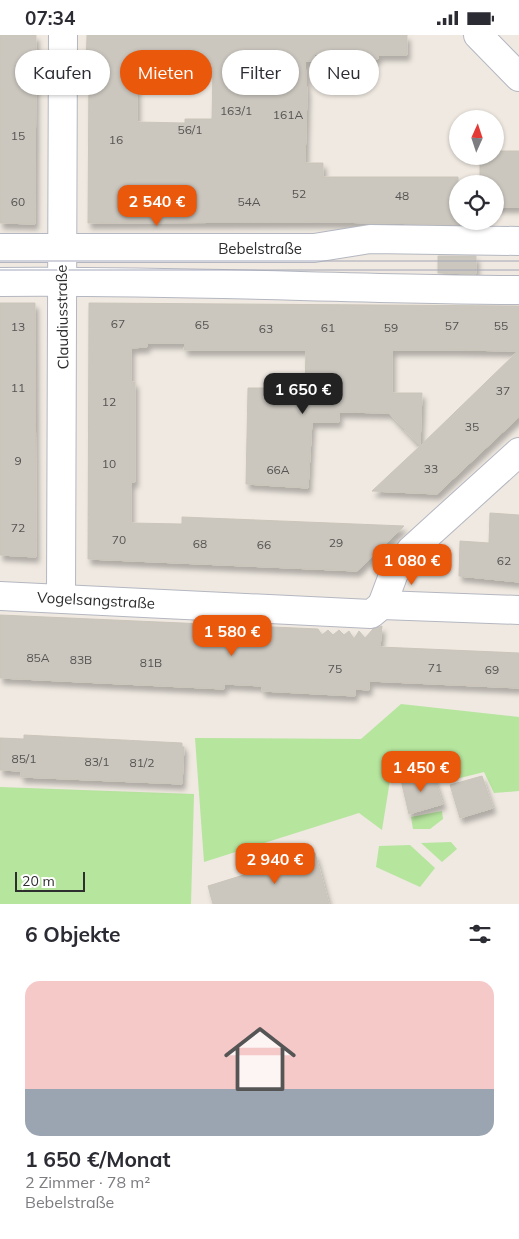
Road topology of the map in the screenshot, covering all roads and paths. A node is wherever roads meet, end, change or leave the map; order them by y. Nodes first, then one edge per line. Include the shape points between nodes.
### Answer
1 (63, 35) edge
2 (478, 35) edge
3 (519, 77) edge
4 (519, 241) edge
5 (0, 247) edge
6 (61, 247) junction
7 (0, 282) edge
8 (63, 282) junction
9 (519, 290) edge
10 (519, 452) edge
11 (0, 596) edge
12 (61, 598) junction
13 (382, 605) junction
14 (519, 611) edge

1 - 6 street, Claudiusstraße
2 - 3 street
4 - 6 street, Bebelstraße via 370,239 314,248
5 - 6 street, Bebelstraße
6 - 8 street, Claudiusstraße
7 - 8 street
8 - 9 street
8 - 12 street, Claudiusstraße
10 - 13 street via 411,550 394,573
11 - 12 street, Vogelsangstraße
12 - 13 street, Vogelsangstraße via 371,614
13 - 14 street, Vogelsangstraße

